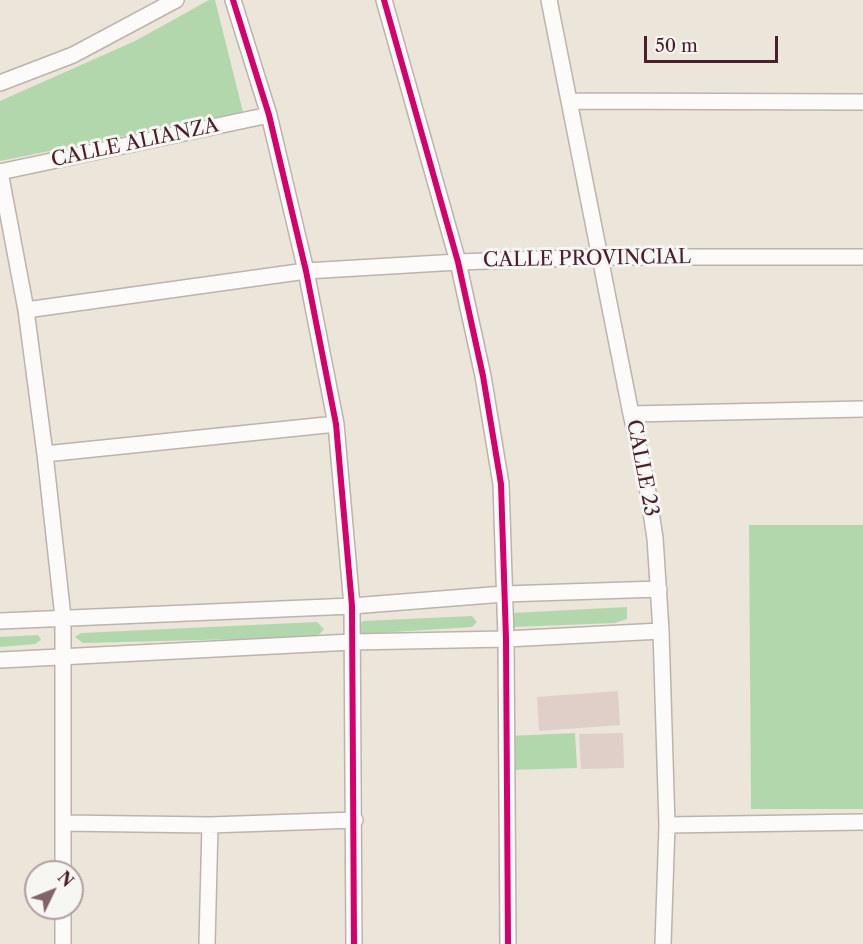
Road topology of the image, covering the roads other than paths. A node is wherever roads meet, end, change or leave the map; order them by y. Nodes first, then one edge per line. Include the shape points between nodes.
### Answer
1 (176, 0) edge
2 (233, 0) edge
3 (384, 0) edge
4 (549, 0) edge
5 (0, 83) edge
6 (570, 101) junction
7 (863, 102) edge
8 (269, 115) junction
9 (0, 172) edge
10 (600, 257) junction
11 (863, 257) edge
12 (458, 262) junction
13 (306, 271) junction
14 (26, 310) junction
15 (863, 409) edge
16 (631, 414) junction
17 (336, 424) junction
18 (45, 454) junction
19 (659, 589) junction
20 (504, 594) junction
21 (352, 606) junction
22 (63, 617) junction
23 (0, 621) edge
24 (661, 631) junction
25 (506, 639) junction
26 (352, 642) junction
27 (64, 656) junction
28 (0, 660) edge
29 (354, 820) junction
30 (863, 822) edge
31 (63, 823) junction
32 (210, 825) junction
33 (668, 825) junction
34 (63, 860) edge
35 (63, 920) edge
36 (63, 944) edge
37 (207, 944) edge
38 (354, 944) edge
39 (508, 944) edge
40 (663, 944) edge

1 - 5 street via 73,56
2 - 8 street
3 - 12 street
4 - 6 street, CALLE 23
6 - 7 street
6 - 10 street, CALLE 23
8 - 9 street, CALLE ALIANZA
8 - 13 street
9 - 14 street
10 - 11 street, CALLE PROVINCIAL
10 - 12 street, CALLE PROVINCIAL
10 - 16 street, CALLE 23
12 - 13 street, CALLE PROVINCIAL
12 - 20 street via 501,484
13 - 14 street, CALLE PROVINCIAL
13 - 17 street
14 - 18 street
15 - 16 street
16 - 19 street, CALLE 23 via 646,480
17 - 18 street
17 - 21 street
18 - 22 street
19 - 20 street
19 - 24 street, CALLE 23
20 - 21 street
20 - 25 street
21 - 22 street
21 - 26 street
22 - 23 street
22 - 27 street
24 - 25 street
24 - 33 street, CALLE 23
25 - 26 street
25 - 39 street
26 - 27 street
26 - 29 street
27 - 28 street
27 - 31 street
29 - 32 street
29 - 38 street
30 - 33 street
31 - 32 street
31 - 34 street
32 - 37 street
33 - 40 street, CALLE 23
35 - 36 street

